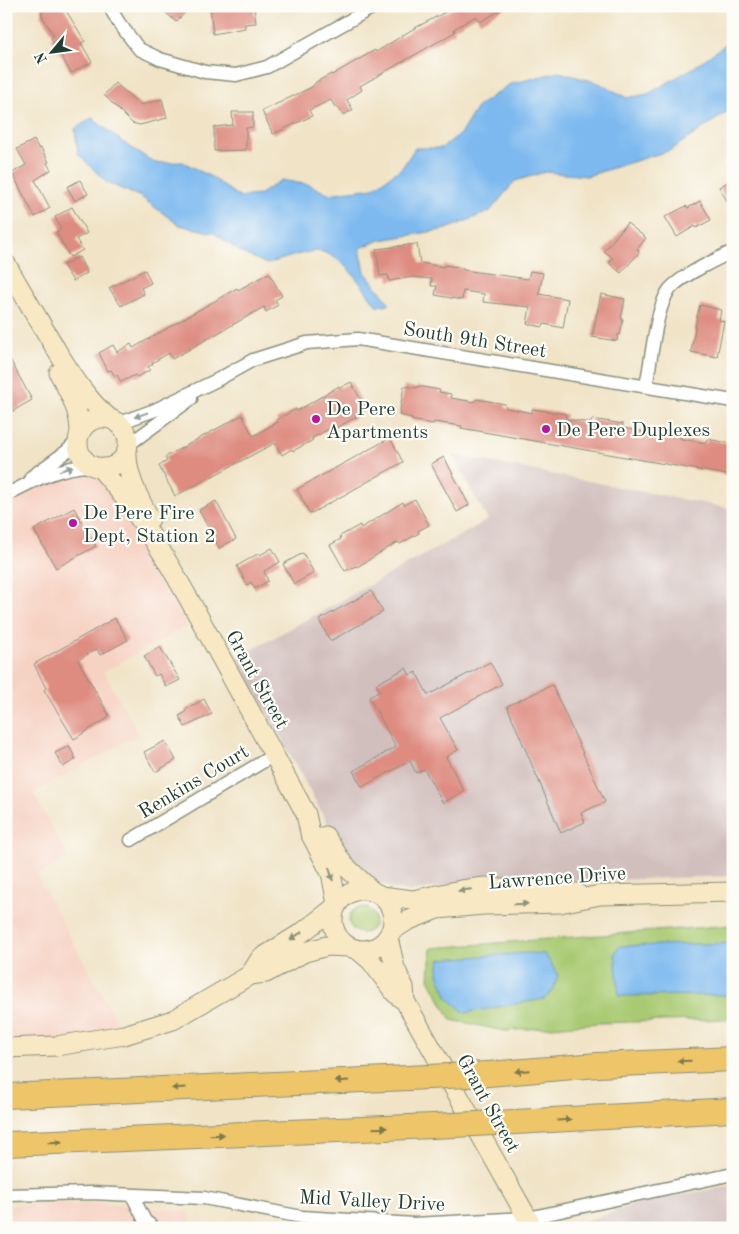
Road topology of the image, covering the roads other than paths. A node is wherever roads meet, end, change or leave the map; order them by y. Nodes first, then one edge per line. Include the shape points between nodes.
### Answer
1 (109, 6) edge
2 (375, 6) edge
3 (733, 250) edge
4 (6, 264) edge
5 (31, 308) junction
6 (217, 380) junction
7 (646, 386) junction
8 (733, 401) edge
9 (114, 421) junction
10 (79, 436) junction
11 (127, 448) junction
12 (96, 467) junction
13 (8, 494) edge
14 (171, 566) junction
15 (274, 755) junction
16 (306, 814) junction
17 (131, 840) dead end
18 (733, 892) edge
19 (377, 894) junction
20 (600, 895) junction
21 (336, 906) junction
22 (389, 935) junction
23 (353, 949) junction
24 (250, 975) junction
25 (405, 1001) junction
26 (6, 1048) edge
27 (733, 1059) edge
28 (6, 1096) edge
29 (733, 1110) edge
30 (6, 1144) edge
31 (733, 1174) edge
32 (6, 1195) edge
33 (132, 1195) junction
34 (530, 1223) edge
35 (154, 1228) edge

1 - 2 street via 139,49 205,72 236,75 266,67
3 - 7 street via 670,289 661,308
4 - 5 street, Grant Street
5 - 9 street, Grant Street via 86,394
5 - 10 street, Grant Street via 51,359 73,401
6 - 7 street, South 9th Street via 254,360 307,343 358,339
6 -> 9 street, South 9th Street via 155,410
6 - 11 street, South 9th Street via 145,430
7 - 8 street, South 9th Street
9 - 10 street via 101,417 93,419
9 - 11 street, Grant Street via 128,437
10 - 12 street, Grant Street via 80,454
10 - 13 street via 57,458
11 - 12 street via 112,466
11 - 14 street, Grant Street via 126,461 132,482
13 -> 12 street via 76,466
12 - 14 street, Grant Street via 126,502
14 - 15 street, Grant Street
15 - 16 street, Grant Street
15 - 17 street, Renkins Court
16 - 19 street, Grant Street via 320,827 344,865
16 -> 21 street, Grant Street via 310,833 331,873
18 - 20 street, Lawrence Drive
20 -> 19 street via 485,887 413,900
19 - 21 street via 362,890 353,892
19 - 22 street via 392,913
22 -> 20 street, Lawrence Drive via 407,921 437,909 560,903
21 - 23 street via 333,916 336,934 341,942
21 -> 24 street via 260,960
22 - 23 street via 375,948
22 - 25 street, Grant Street
23 - 24 street via 315,948 266,973
23 - 25 street, Grant Street via 371,961
24 - 26 street via 173,1020 124,1035 56,1046
25 - 34 street, Grant Street
27 -> 28 highway, bridge via 488,1074
30 -> 29 highway, bridge
31 - 34 street, Mid Valley Drive
32 - 33 street, Mid Valley Drive
33 - 34 street, Mid Valley Drive via 204,1198 302,1217 364,1222
33 - 35 street via 145,1222

